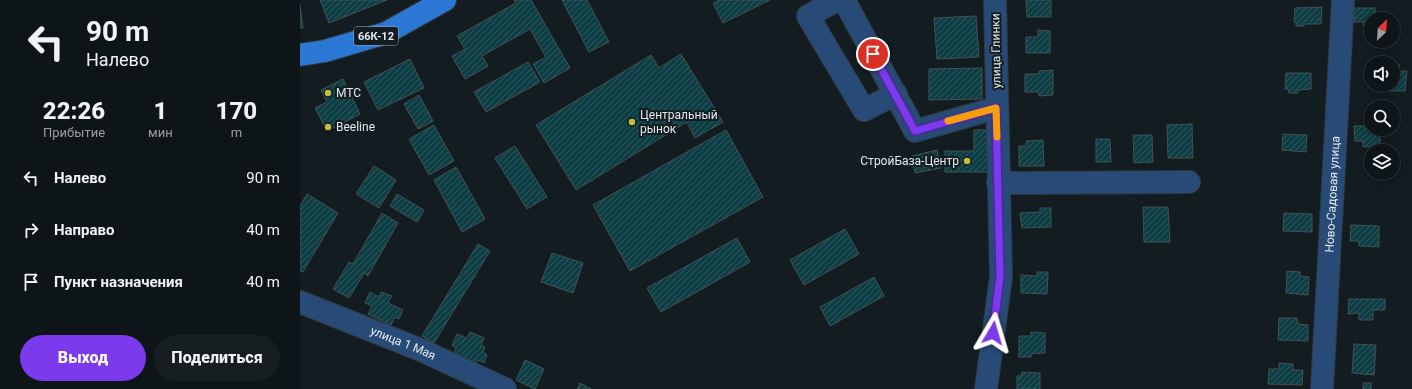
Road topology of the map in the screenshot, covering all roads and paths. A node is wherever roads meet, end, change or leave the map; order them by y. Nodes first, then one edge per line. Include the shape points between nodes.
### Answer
1 (445, 0) edge
2 (837, 0) edge
3 (844, 0) edge
4 (995, 0) edge
5 (1344, 0) edge
6 (300, 55) edge
7 (896, 94) junction
8 (996, 108) junction
9 (1189, 182) dead end
10 (998, 183) junction
11 (300, 302) edge
12 (505, 389) edge
13 (986, 389) edge
14 (1322, 389) edge

1 - 6 main road, 66К-12 via 386,33 325,51
2 - 7 street via 808,16 864,110
3 - 7 street
4 - 8 street, улица Глинки
5 - 14 street, Ново-Садовая улица
7 - 8 street via 915,131
8 - 10 street, улица Глинки
9 - 10 street
10 - 13 street, улица Глинки via 1000,276
11 - 12 street, улица 1 Мая via 421,350

